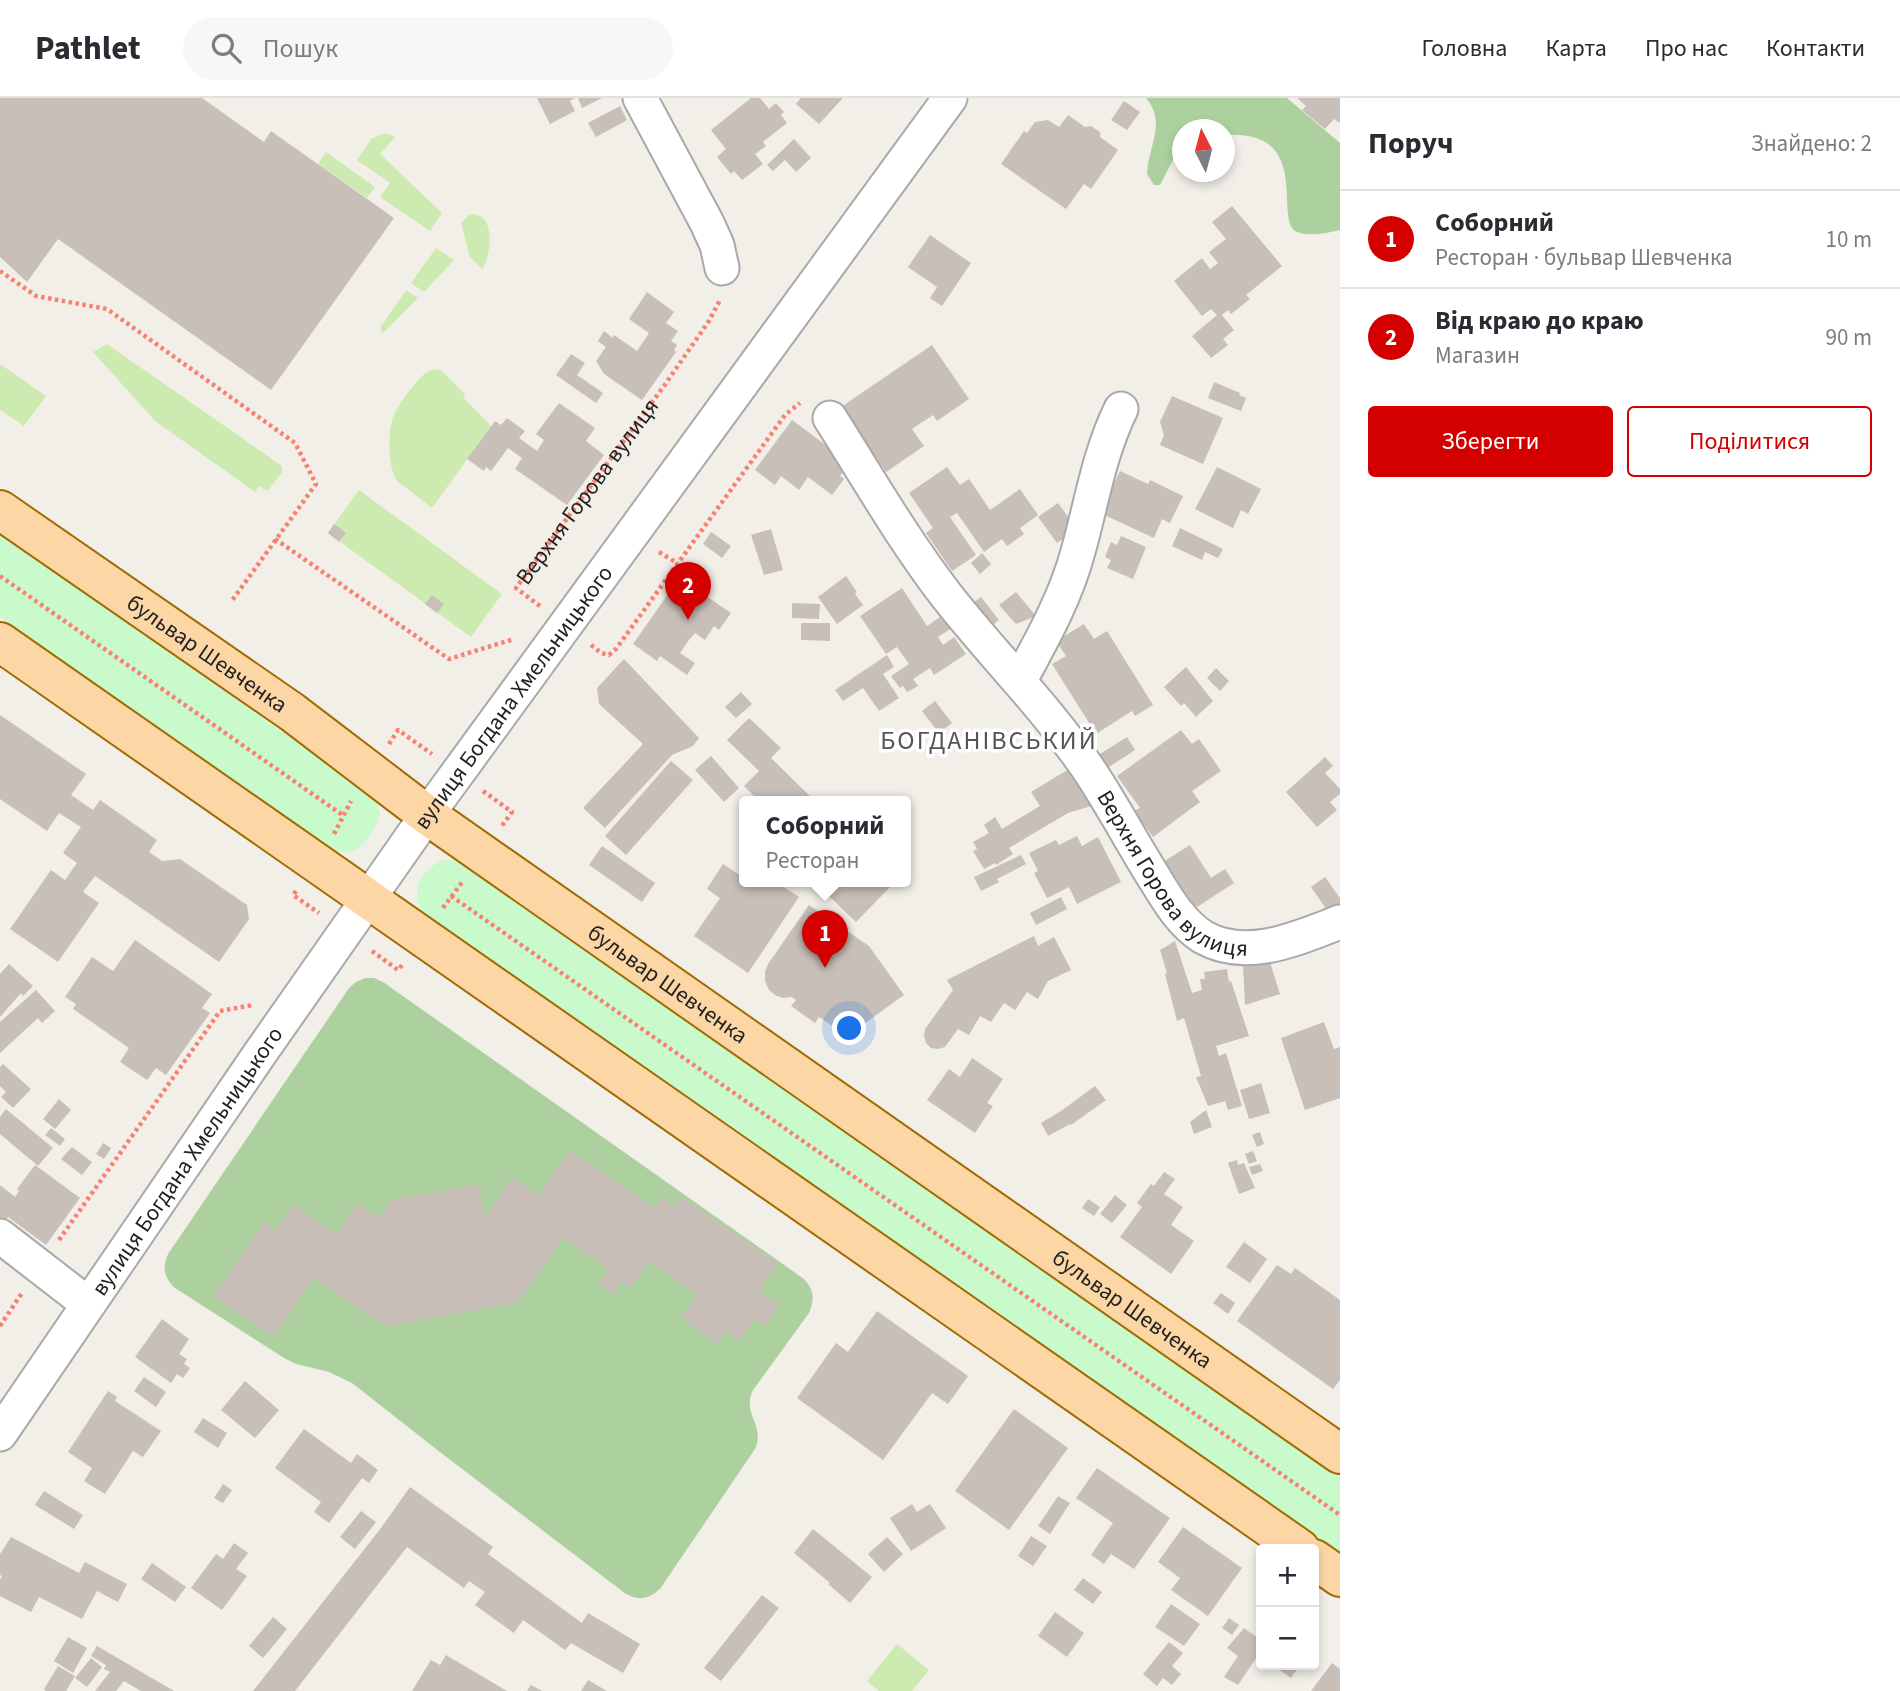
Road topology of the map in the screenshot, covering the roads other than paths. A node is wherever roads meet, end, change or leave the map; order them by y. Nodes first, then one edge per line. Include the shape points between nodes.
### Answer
1 (640, 98) edge
2 (950, 98) edge
3 (722, 268) road end
4 (1121, 409) dead end
5 (830, 418) road end
6 (0, 510) edge
7 (0, 642) edge
8 (1020, 680) junction
9 (427, 815) junction
10 (367, 900) junction
11 (1340, 922) edge
12 (0, 1236) edge
13 (88, 1304) junction
14 (0, 1434) edge
15 (1340, 1454) edge
16 (1293, 1544) edge
17 (1319, 1562) edge
18 (1340, 1577) edge

1 - 3 street via 707,223
2 - 9 street, вулиця Богдана Хмельницького
4 - 8 street via 1104,448 1071,573
5 - 8 street, Верхня Горова вулиця via 930,574
6 - 9 main road, бульвар Шевченка via 292,712
7 - 10 main road
8 - 11 street, Верхня Горова вулиця via 1088,768 1189,927 1220,944 1250,948 1291,940
9 - 10 street, вулиця Богдана Хмельницького
9 - 15 main road, бульвар Шевченка
10 - 13 street, вулиця Богдана Хмельницького
10 - 16 main road
12 - 13 street, вулиця Богдана Хмельницького
13 - 14 street, вулиця Богдана Хмельницького
17 - 18 main road

